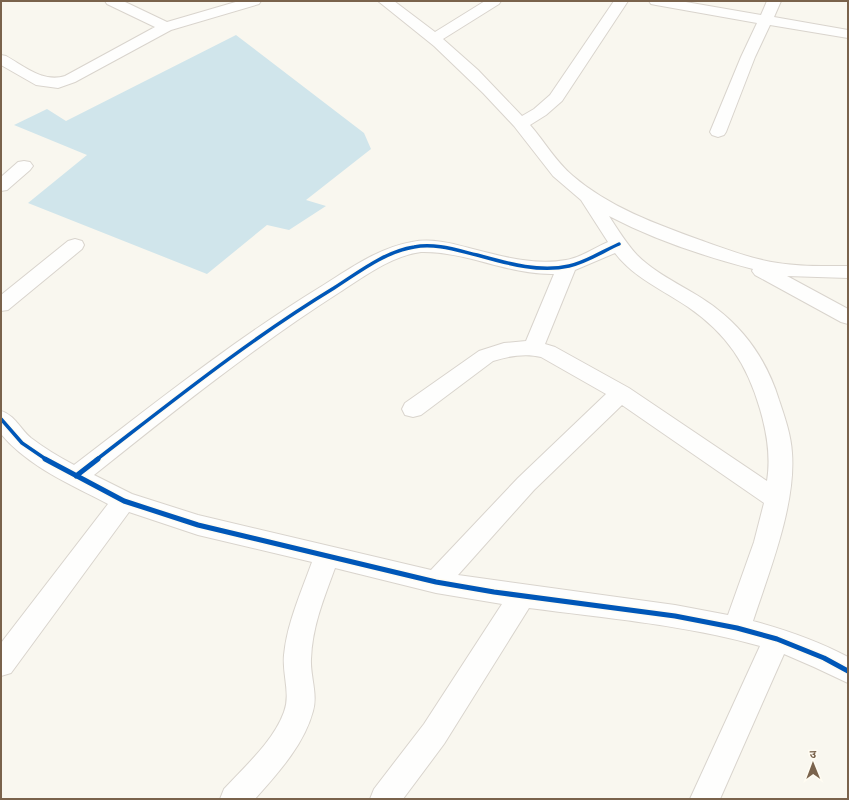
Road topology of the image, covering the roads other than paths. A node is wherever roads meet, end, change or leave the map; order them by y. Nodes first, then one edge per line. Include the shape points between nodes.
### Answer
1 (112, 1) edge
2 (254, 1) edge
3 (385, 1) edge
4 (494, 1) edge
5 (621, 1) edge
6 (656, 1) edge
7 (774, 1) edge
8 (766, 20) junction
9 (166, 27) junction
10 (848, 34) edge
11 (435, 38) junction
12 (1, 59) edge
13 (521, 124) junction
14 (718, 132) dead end
15 (24, 166) dead end
16 (1, 186) edge
17 (590, 199) junction
18 (620, 244) junction
19 (75, 245) dead end
20 (743, 261) junction
21 (567, 266) junction
22 (848, 272) edge
23 (1, 305) edge
24 (848, 317) edge
25 (533, 348) junction
26 (621, 394) junction
27 (414, 409) dead end
28 (1, 419) edge
29 (76, 476) junction
30 (776, 499) junction
31 (124, 501) junction
32 (327, 555) junction
33 (436, 582) junction
34 (522, 596) junction
35 (737, 628) junction
36 (777, 639) junction
37 (836, 655) edge
38 (1, 664) edge
39 (848, 671) edge
40 (235, 799) edge
41 (385, 799) edge
42 (705, 799) edge

1 - 9 street
2 - 9 street
3 - 11 street
4 - 11 street
5 - 13 street via 556,98
6 - 8 street
7 - 8 street
8 - 10 street
8 - 14 street
9 - 12 street via 58,83 41,82
11 - 13 street via 481,81
13 - 17 street via 565,178
15 - 16 street
17 - 18 street
17 - 20 street via 655,229
18 - 21 street
18 - 30 street via 637,265 713,315 736,337 752,360 765,388 780,448 780,474
19 - 23 street
20 - 22 street via 780,269
20 - 24 street
21 - 25 street
21 - 29 street via 507,263 445,247 413,247 395,253 319,296 260,336
25 - 26 street via 548,352
25 - 27 street via 504,350 486,356
26 - 30 street
26 - 33 street via 526,484
28 - 29 street via 22,443 49,462
29 - 31 street
30 - 35 street via 774,517
31 - 32 street via 198,525
31 - 38 street
32 - 33 street
32 - 40 street via 301,630 296,657 299,710 276,753
33 - 34 street
34 - 35 street via 675,616
34 - 41 street via 434,734
35 - 36 street
36 - 37 street
36 - 42 street
37 - 39 street

